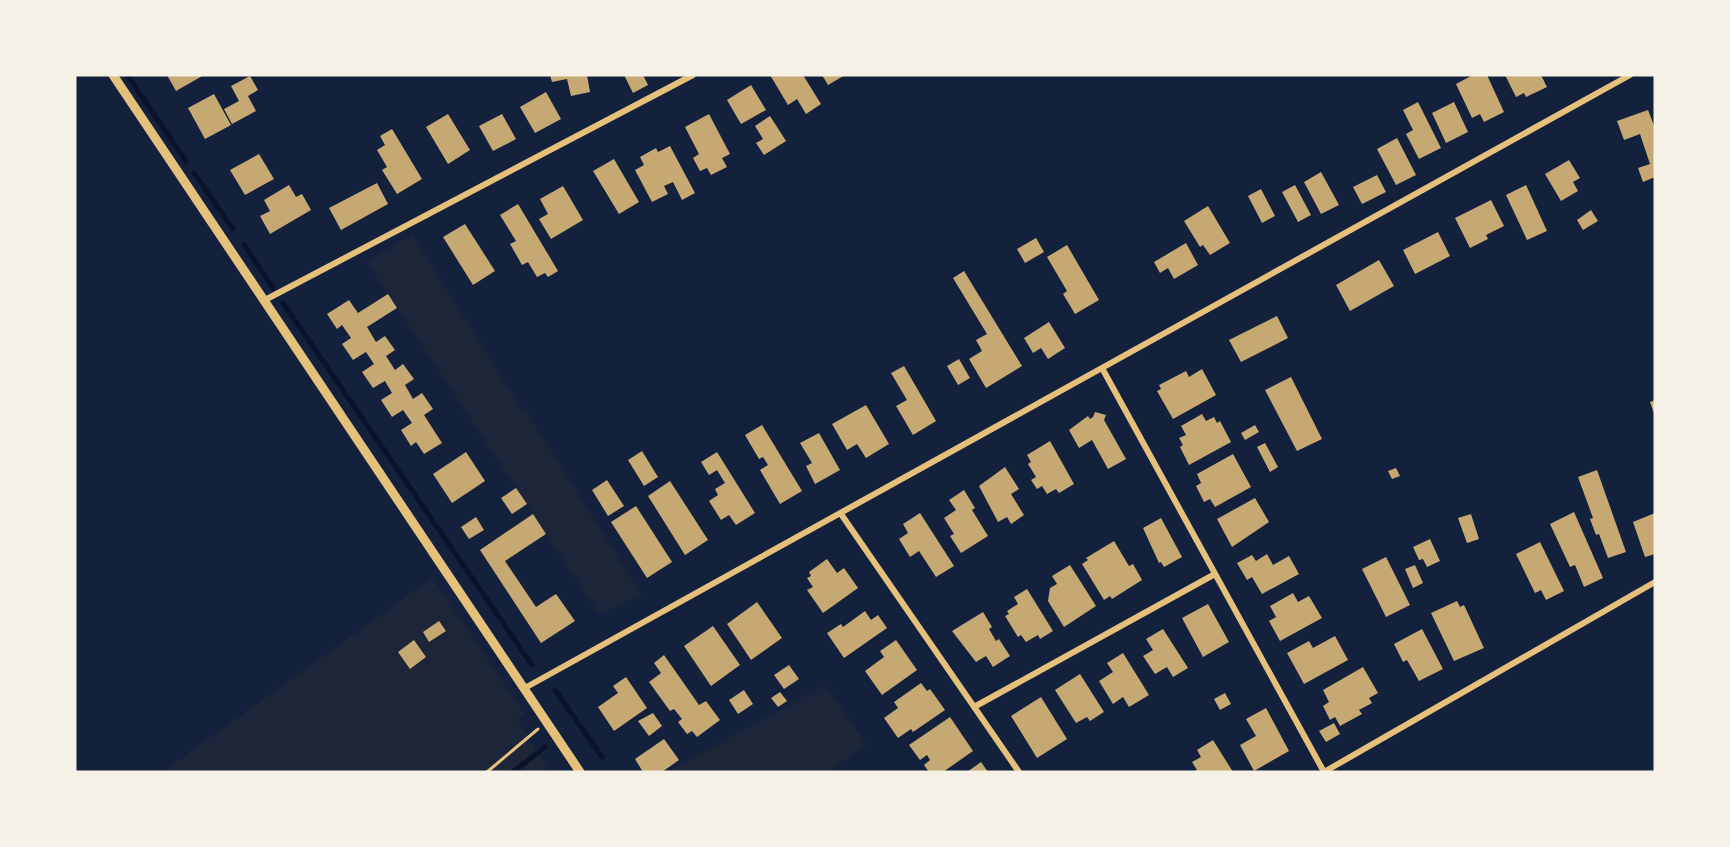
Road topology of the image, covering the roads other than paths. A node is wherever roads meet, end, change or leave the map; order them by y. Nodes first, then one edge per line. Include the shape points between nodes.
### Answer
1 (113, 75) edge
2 (693, 75) edge
3 (1630, 75) edge
4 (263, 302) junction
5 (1102, 368) junction
6 (841, 514) junction
7 (1215, 574) junction
8 (1655, 582) edge
9 (523, 689) junction
10 (974, 707) junction
11 (580, 772) edge
12 (1019, 772) edge
13 (1324, 772) edge

1 - 4 street
2 - 4 street
3 - 5 street
4 - 9 street
5 - 6 street
5 - 7 street
6 - 9 street
6 - 10 street
7 - 10 street
7 - 13 street
8 - 13 street
9 - 11 street
10 - 12 street

